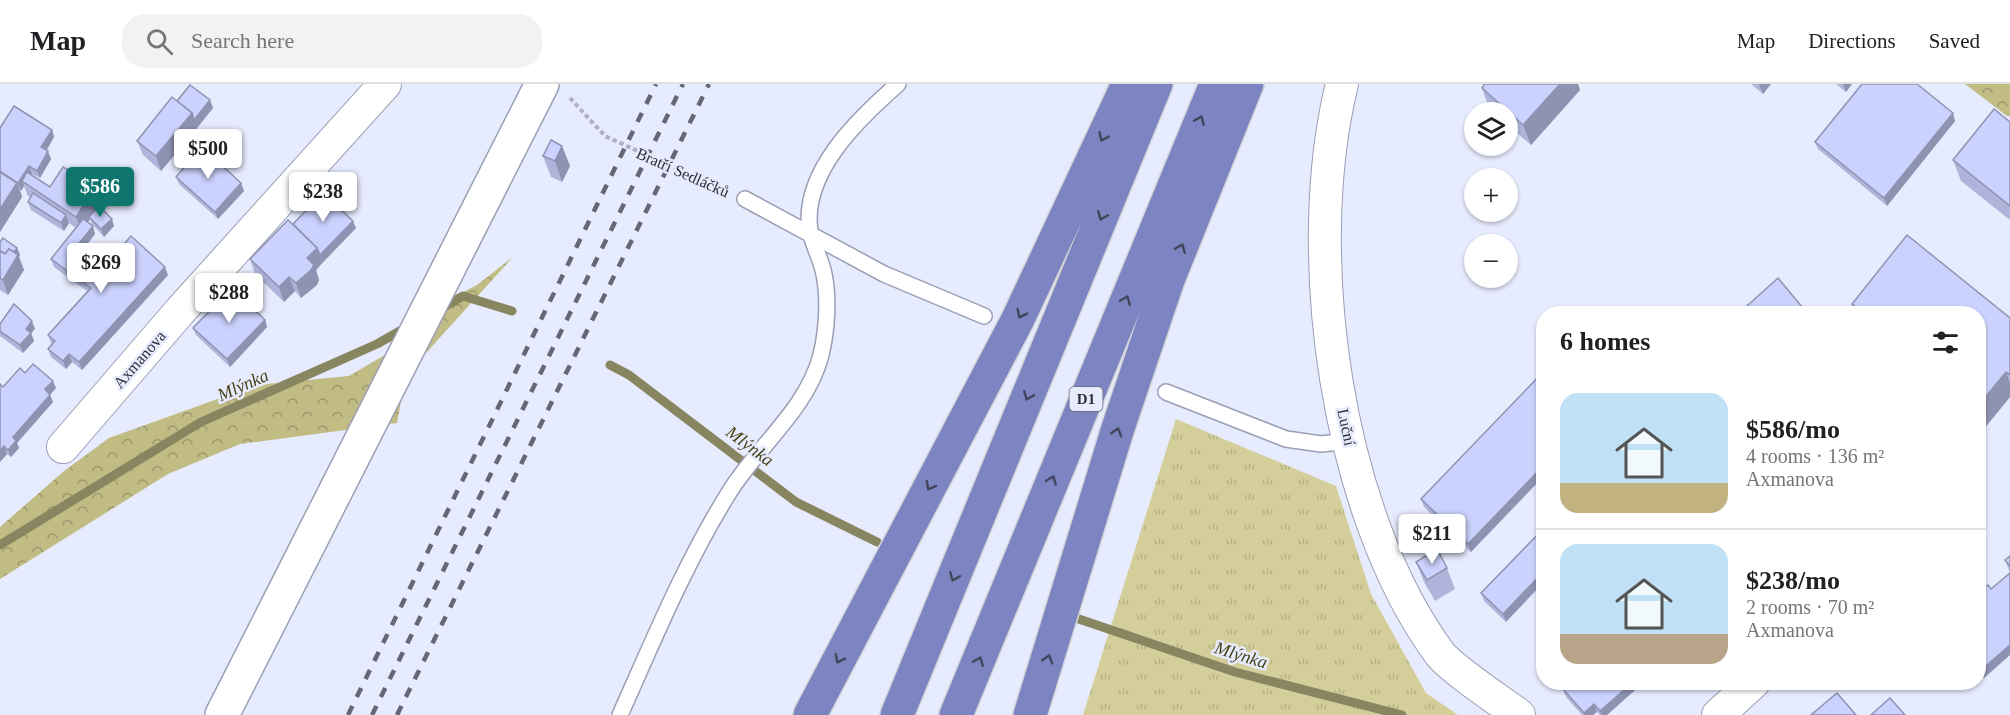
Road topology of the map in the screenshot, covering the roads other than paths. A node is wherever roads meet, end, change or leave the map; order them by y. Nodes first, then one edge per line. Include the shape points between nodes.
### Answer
1 (385, 84) edge
2 (898, 84) edge
3 (1128, 84) edge
4 (1156, 84) edge
5 (1216, 84) edge
6 (1247, 84) edge
7 (1342, 84) edge
8 (554, 90) edge
9 (745, 200) road end
10 (811, 232) junction
11 (984, 316) dead end
12 (1166, 392) dead end
13 (1350, 441) junction
14 (63, 447) dead end
15 (1745, 690) edge
16 (222, 715) edge
17 (620, 715) edge
18 (810, 715) edge
19 (897, 715) edge
20 (956, 715) edge
21 (1030, 715) edge
22 (1519, 715) edge
23 (1718, 715) edge

1 - 14 street, Axmanova
2 - 10 lane via 864,117 828,162 812,198
3 -> 18 highway via 1018,319
4 -> 19 highway
20 -> 5 highway, D1
21 -> 6 highway via 1160,303
7 - 13 street, Luční via 1333,117 1324,223 1336,377
8 - 16 street via 450,266
9 - 10 lane, Bratří Sedláčků
10 - 11 lane, Bratří Sedláčků via 884,274
10 - 17 lane via 827,292 821,354 814,374 801,398 732,488 699,545
12 - 13 lane via 1286,439 1321,444
13 - 22 street, Luční via 1387,561 1410,607 1442,656
15 - 23 street

